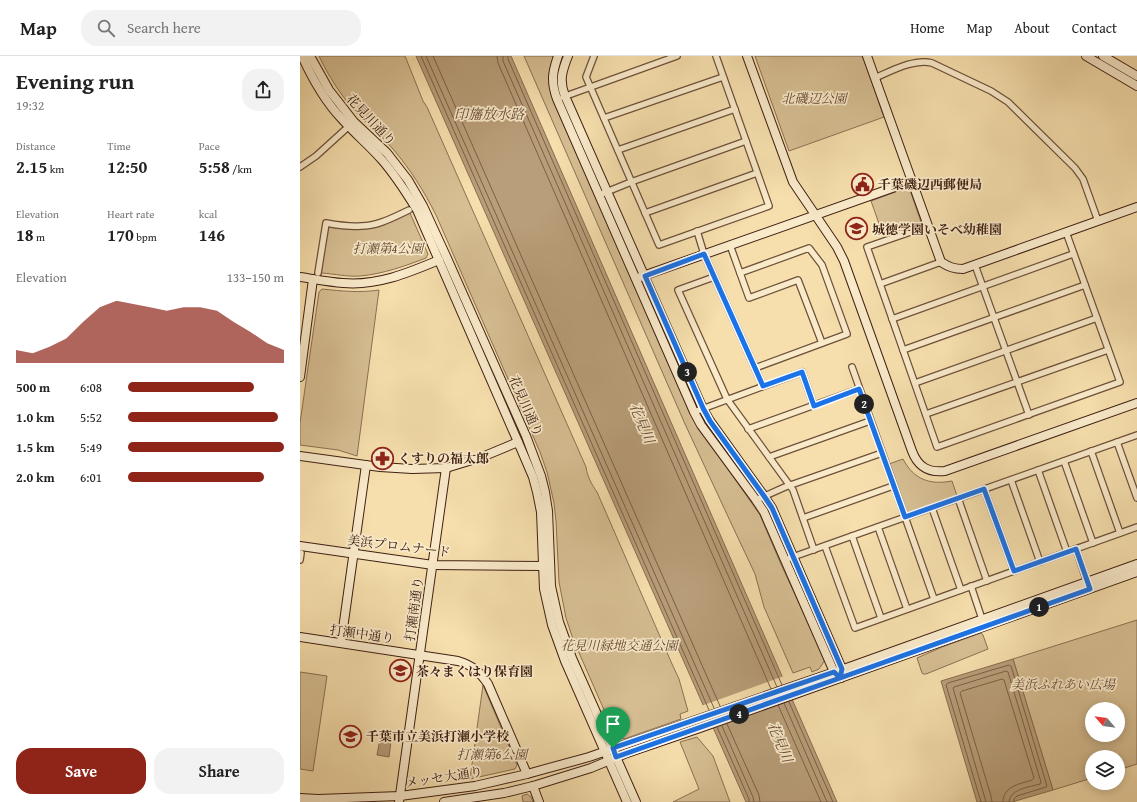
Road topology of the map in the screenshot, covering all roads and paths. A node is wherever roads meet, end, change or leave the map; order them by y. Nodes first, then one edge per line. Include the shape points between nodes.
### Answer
1 (302, 56) edge
2 (310, 56) edge
3 (558, 56) edge
4 (568, 56) edge
5 (594, 56) edge
6 (677, 56) edge
7 (716, 56) edge
8 (747, 56) edge
9 (867, 56) edge
10 (1086, 56) edge
11 (1103, 56) edge
12 (668, 58) edge
13 (1137, 76) edge
14 (723, 77) junction
15 (875, 78) junction
16 (1137, 86) edge
17 (590, 87) junction
18 (565, 96) junction
19 (557, 99) junction
20 (735, 109) junction
21 (604, 118) junction
22 (348, 127) junction
23 (746, 141) junction
24 (618, 150) junction
25 (300, 167) edge
26 (757, 174) junction
27 (912, 181) junction
28 (631, 182) junction
29 (608, 191) junction
30 (599, 195) junction
31 (1137, 207) edge
32 (409, 210) dead end
33 (645, 213) junction
34 (815, 215) junction
35 (1098, 221) junction
36 (928, 226) junction
37 (697, 231) junction
38 (1066, 232) junction
39 (730, 245) junction
40 (704, 254) junction
41 (1073, 254) junction
42 (439, 260) junction
43 (941, 262) junction
44 (976, 265) junction
45 (740, 273) junction
46 (316, 276) junction
47 (645, 276) junction
48 (300, 277) edge
49 (714, 277) junction
50 (635, 279) junction
51 (880, 284) junction
52 (1085, 285) junction
53 (983, 286) junction
54 (892, 318) junction
55 (994, 318) junction
56 (1097, 318) junction
57 (822, 343) junction
58 (903, 350) junction
59 (1006, 350) junction
60 (1108, 350) junction
61 (301, 366) edge
62 (852, 367) dead end
63 (755, 368) junction
64 (300, 377) edge
65 (1017, 382) junction
66 (915, 383) junction
67 (763, 386) junction
68 (859, 389) junction
69 (727, 399) junction
70 (1137, 403) edge
71 (814, 406) junction
72 (703, 408) junction
73 (694, 412) junction
74 (926, 414) junction
75 (1029, 415) junction
76 (870, 421) junction
77 (748, 429) junction
78 (1137, 435) edge
79 (518, 442) junction
80 (1117, 442) junction
81 (1091, 451) junction
82 (882, 453) junction
83 (300, 456) edge
84 (769, 457) junction
85 (1064, 461) junction
86 (366, 465) junction
87 (446, 468) junction
88 (1038, 470) junction
89 (1011, 480) junction
90 (790, 485) junction
91 (893, 486) junction
92 (984, 489) junction
93 (764, 496) junction
94 (958, 498) junction
95 (1137, 498) edge
96 (756, 500) junction
97 (932, 508) junction
98 (905, 517) junction
99 (803, 518) junction
100 (878, 527) junction
101 (1137, 527) edge
102 (1120, 533) junction
103 (852, 536) junction
104 (1093, 543) junction
105 (825, 546) junction
106 (300, 549) edge
107 (1076, 549) junction
108 (814, 550) junction
109 (1067, 552) junction
110 (353, 553) junction
111 (793, 557) junction
112 (300, 560) edge
113 (784, 560) junction
114 (1040, 562) junction
115 (1137, 564) edge
116 (433, 565) junction
117 (543, 566) junction
118 (1014, 571) junction
119 (1137, 572) edge
120 (987, 581) junction
121 (1089, 585) junction
122 (971, 586) junction
123 (961, 590) junction
124 (934, 599) junction
125 (908, 609) junction
126 (881, 618) junction
127 (983, 623) junction
128 (300, 637) edge
129 (342, 643) junction
130 (420, 654) junction
131 (834, 672) junction
132 (841, 673) junction
133 (804, 686) junction
134 (698, 724) junction
135 (609, 750) junction
136 (613, 759) junction
137 (527, 774) junction
138 (533, 786) junction
139 (300, 798) edge
140 (400, 799) edge
141 (444, 802) edge
142 (539, 802) edge
143 (627, 802) edge
144 (636, 802) edge

1 - 22 street, 花見川通り via 323,95
2 - 135 street, 花見川通り via 329,90 354,122 387,153 408,180 423,206 526,436 545,492 551,586 559,622
3 - 19 street via 552,76
4 - 18 street via 562,76
5 - 17 street via 586,77
6 - 12 street
7 - 14 street
8 - 34 street via 793,182
9 - 15 street
10 - 16 street
11 - 13 street
12 - 17 street
14 - 20 street
14 - 21 street
15 - 27 street
15 - 35 street via 917,62 927,61 999,96 1013,106 1075,168 1083,179
17 - 18 street
17 - 21 street
18 - 19 street
18 - 29 street
19 - 30 street
20 - 23 street
20 - 24 street
21 - 24 street
22 - 25 street
22 - 42 street, 花見川通り via 381,159 402,185 417,210
23 - 26 street
23 - 28 street
24 - 28 street
26 - 33 street
26 - 37 street via 769,206
27 - 34 street
27 - 36 street
28 - 29 street
28 - 33 street
29 - 30 street
29 - 47 street
30 - 50 street
31 - 35 street
32 - 46 street via 383,221 362,226 326,223
33 - 37 street via 659,245
34 - 39 street
34 - 70 street via 844,261 914,456 925,468 945,471
35 - 38 street
36 - 43 street
36 - 51 street via 867,247
37 - 40 street
38 - 41 street
38 - 44 street
39 - 40 street
39 - 45 street
40 - 47 street
40 - 49 street
41 - 52 street
41 - 53 street
42 - 46 street via 408,273 374,282 344,284
42 - 79 street, 花見川通り
43 - 44 street via 957,269
43 - 51 street
44 - 53 street
45 - 57 street via 749,298 798,280
45 - 57 street via 809,248 822,265 847,334
46 - 48 street
46 - 61 street
47 - 50 street
47 - 72 street
49 - 63 street
49 - 69 street via 678,290
50 - 73 street
51 - 54 street
52 - 55 street
52 - 56 street
53 - 54 street
53 - 55 street
54 - 58 street
55 - 58 street
55 - 59 street
56 - 59 street
56 - 60 street
57 - 63 street
58 - 66 street
59 - 65 street
59 - 66 street
60 - 65 street
60 - 75 street via 1120,382
61 - 64 street
62 - 68 street
63 - 67 street
65 - 74 street
65 - 75 street
66 - 74 street
67 - 69 street
67 - 71 street via 802,372
68 - 71 street
68 - 76 street
69 - 72 street
69 - 77 street
71 - 77 street
72 - 73 street
72 - 93 street
73 - 96 street
74 - 75 street via 938,447
76 - 82 street
76 - 84 street
77 - 84 street
78 - 80 street
79 - 87 street
79 - 117 street, 花見川通り via 537,492
80 - 81 street
80 - 95 street
81 - 85 street
81 - 102 street
82 - 90 street
82 - 91 street
83 - 86 street
84 - 90 street
85 - 88 street
85 - 104 street
86 - 87 street via 412,469
86 - 110 street
87 - 116 street, 打瀬南通り
88 - 89 street
88 - 109 street
89 - 92 street
89 - 114 street
90 - 93 street
90 - 99 street
91 - 98 street
91 - 99 street
92 - 94 street
92 - 118 street
93 - 96 street
93 - 111 street via 772,508
94 - 97 street
94 - 120 street
96 - 113 street via 764,512
97 - 98 street
97 - 123 street
98 - 100 street
98 - 124 street
99 - 108 street
100 - 103 street
100 - 125 street
101 - 102 street
102 - 104 street
103 - 105 street
103 - 126 street
104 - 107 street
105 - 108 street
105 - 126 street via 855,628
106 - 110 street, 美浜プロムナード
106 - 112 street
107 - 109 street
107 - 121 street
108 - 111 street
109 - 114 street
110 - 116 street, 美浜プロムナード
110 - 129 street
111 - 113 street
111 - 132 street
113 - 131 street
114 - 118 street
115 - 121 street
116 - 117 street, 美浜プロムナード
116 - 130 street, 打瀬南通り
117 - 135 street, 花見川通り via 544,589 552,625 565,661
118 - 120 street
119 - 121 street
120 - 122 street
121 - 127 street
122 - 123 street
122 - 127 street
123 - 124 street
124 - 125 street
125 - 126 street
127 - 132 street
128 - 129 street, 打瀬中通り
129 - 130 street, 打瀬中通り
130 - 137 street, 打瀬中通り via 466,663 482,675
130 - 140 street, 打瀬南通り
131 - 132 street
131 - 133 street
132 - 133 street
133 - 134 street
134 - 135 street, メッセ大通り
134 - 136 street, メッセ大通り
135 - 136 street, 花見川通り
135 - 137 street, メッセ大通り
136 - 138 street, メッセ大通り
136 - 143 street, 花見川通り
136 - 144 street, 花見川通り
137 - 140 street, メッセ大通り
138 - 141 street, メッセ大通り
138 - 142 street
139 - 140 street, メッセ大通り

